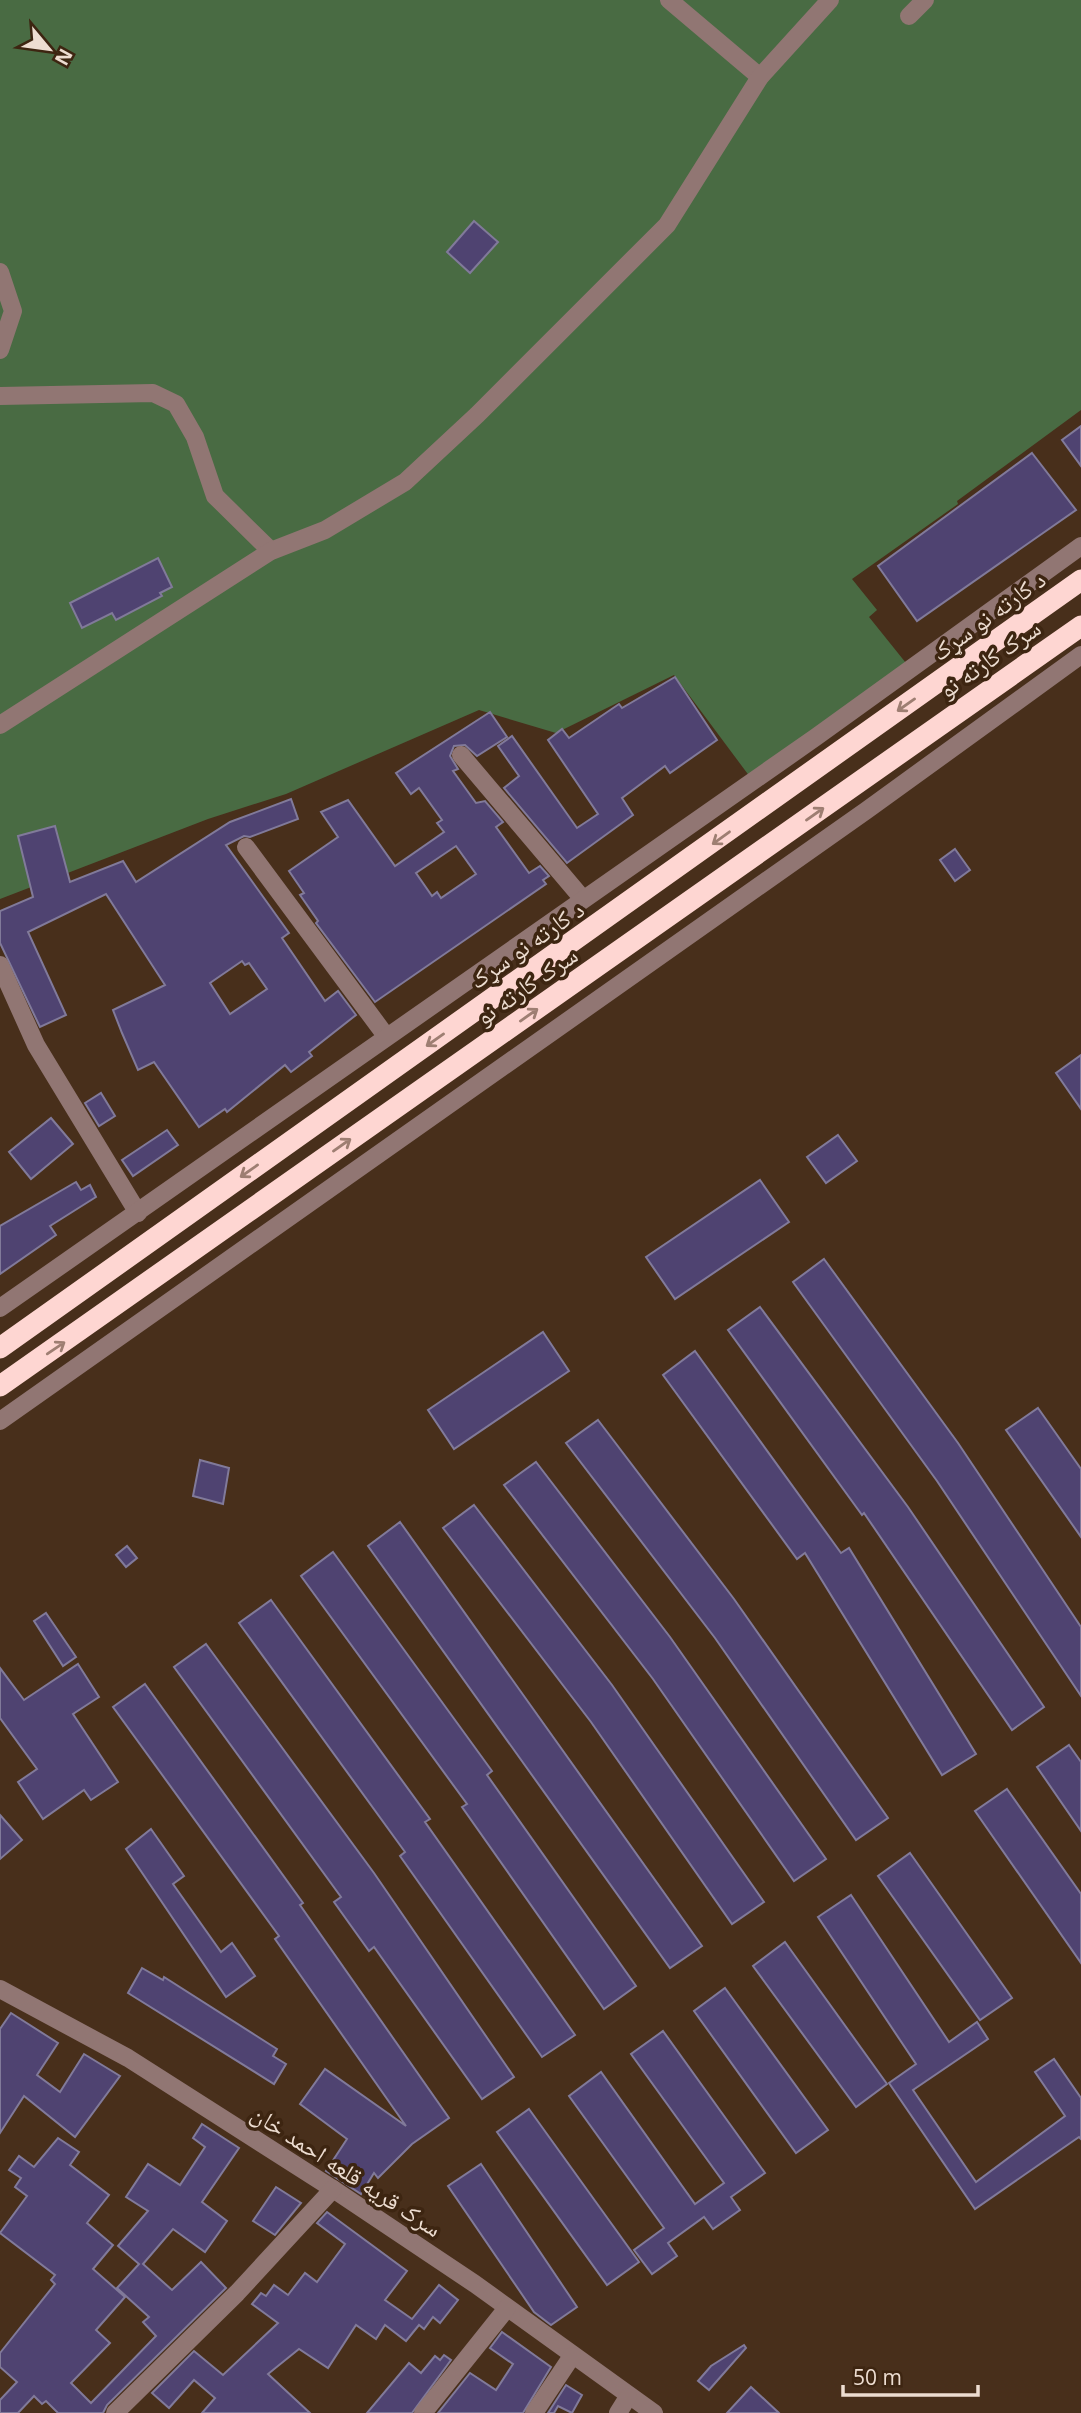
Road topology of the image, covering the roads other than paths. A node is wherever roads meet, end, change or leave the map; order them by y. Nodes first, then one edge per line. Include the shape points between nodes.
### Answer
1 (669, 0) edge
2 (830, 0) edge
3 (925, 0) edge
4 (909, 16) dead end
5 (760, 77) junction
6 (0, 272) edge
7 (0, 350) edge
8 (0, 396) edge
9 (1081, 546) edge
10 (271, 551) junction
11 (1081, 580) edge
12 (1081, 626) edge
13 (989, 647) junction
14 (1081, 655) edge
15 (1011, 673) junction
16 (0, 725) edge
17 (461, 755) dead end
18 (246, 847) dead end
19 (582, 898) junction
20 (0, 965) edge
21 (386, 1036) junction
22 (138, 1213) junction
23 (0, 1308) edge
24 (0, 1348) edge
25 (0, 1386) edge
26 (0, 1421) edge
27 (0, 1989) edge
28 (333, 2189) junction
29 (507, 2308) junction
30 (572, 2356) junction
31 (628, 2397) junction
32 (115, 2413) edge
33 (423, 2413) edge
34 (534, 2413) edge
35 (618, 2413) edge
36 (654, 2413) edge

1 - 5 street
2 - 5 street
3 - 4 street
5 - 10 street via 667,225 477,415 405,482 325,530
6 - 7 street via 13,311
8 - 10 street via 152,393 176,404 195,437 215,496
9 - 19 street
10 - 16 street
11 - 13 highway, د کارته نو سړک
12 - 15 highway, سرک کارته نو
13 - 15 highway
13 -> 24 highway, د کارته نو سړک
14 - 26 street
25 -> 15 highway, سرک کارته نو
17 - 19 street
18 - 21 street
19 - 21 street
20 - 22 street via 36,1045
21 - 22 street
22 - 23 street
27 - 28 street, سرک قریه قلعه احمد خان via 128,2058
28 - 29 street, سرک قریه قلعه احمد خان
28 - 32 street via 237,2293
29 - 30 street, سرک قریه قلعه احمد خان
29 - 33 street
30 - 31 street, سرک قریه قلعه احمد خان
30 - 34 street
31 - 35 street
31 - 36 street, سرک قریه قلعه احمد خان

